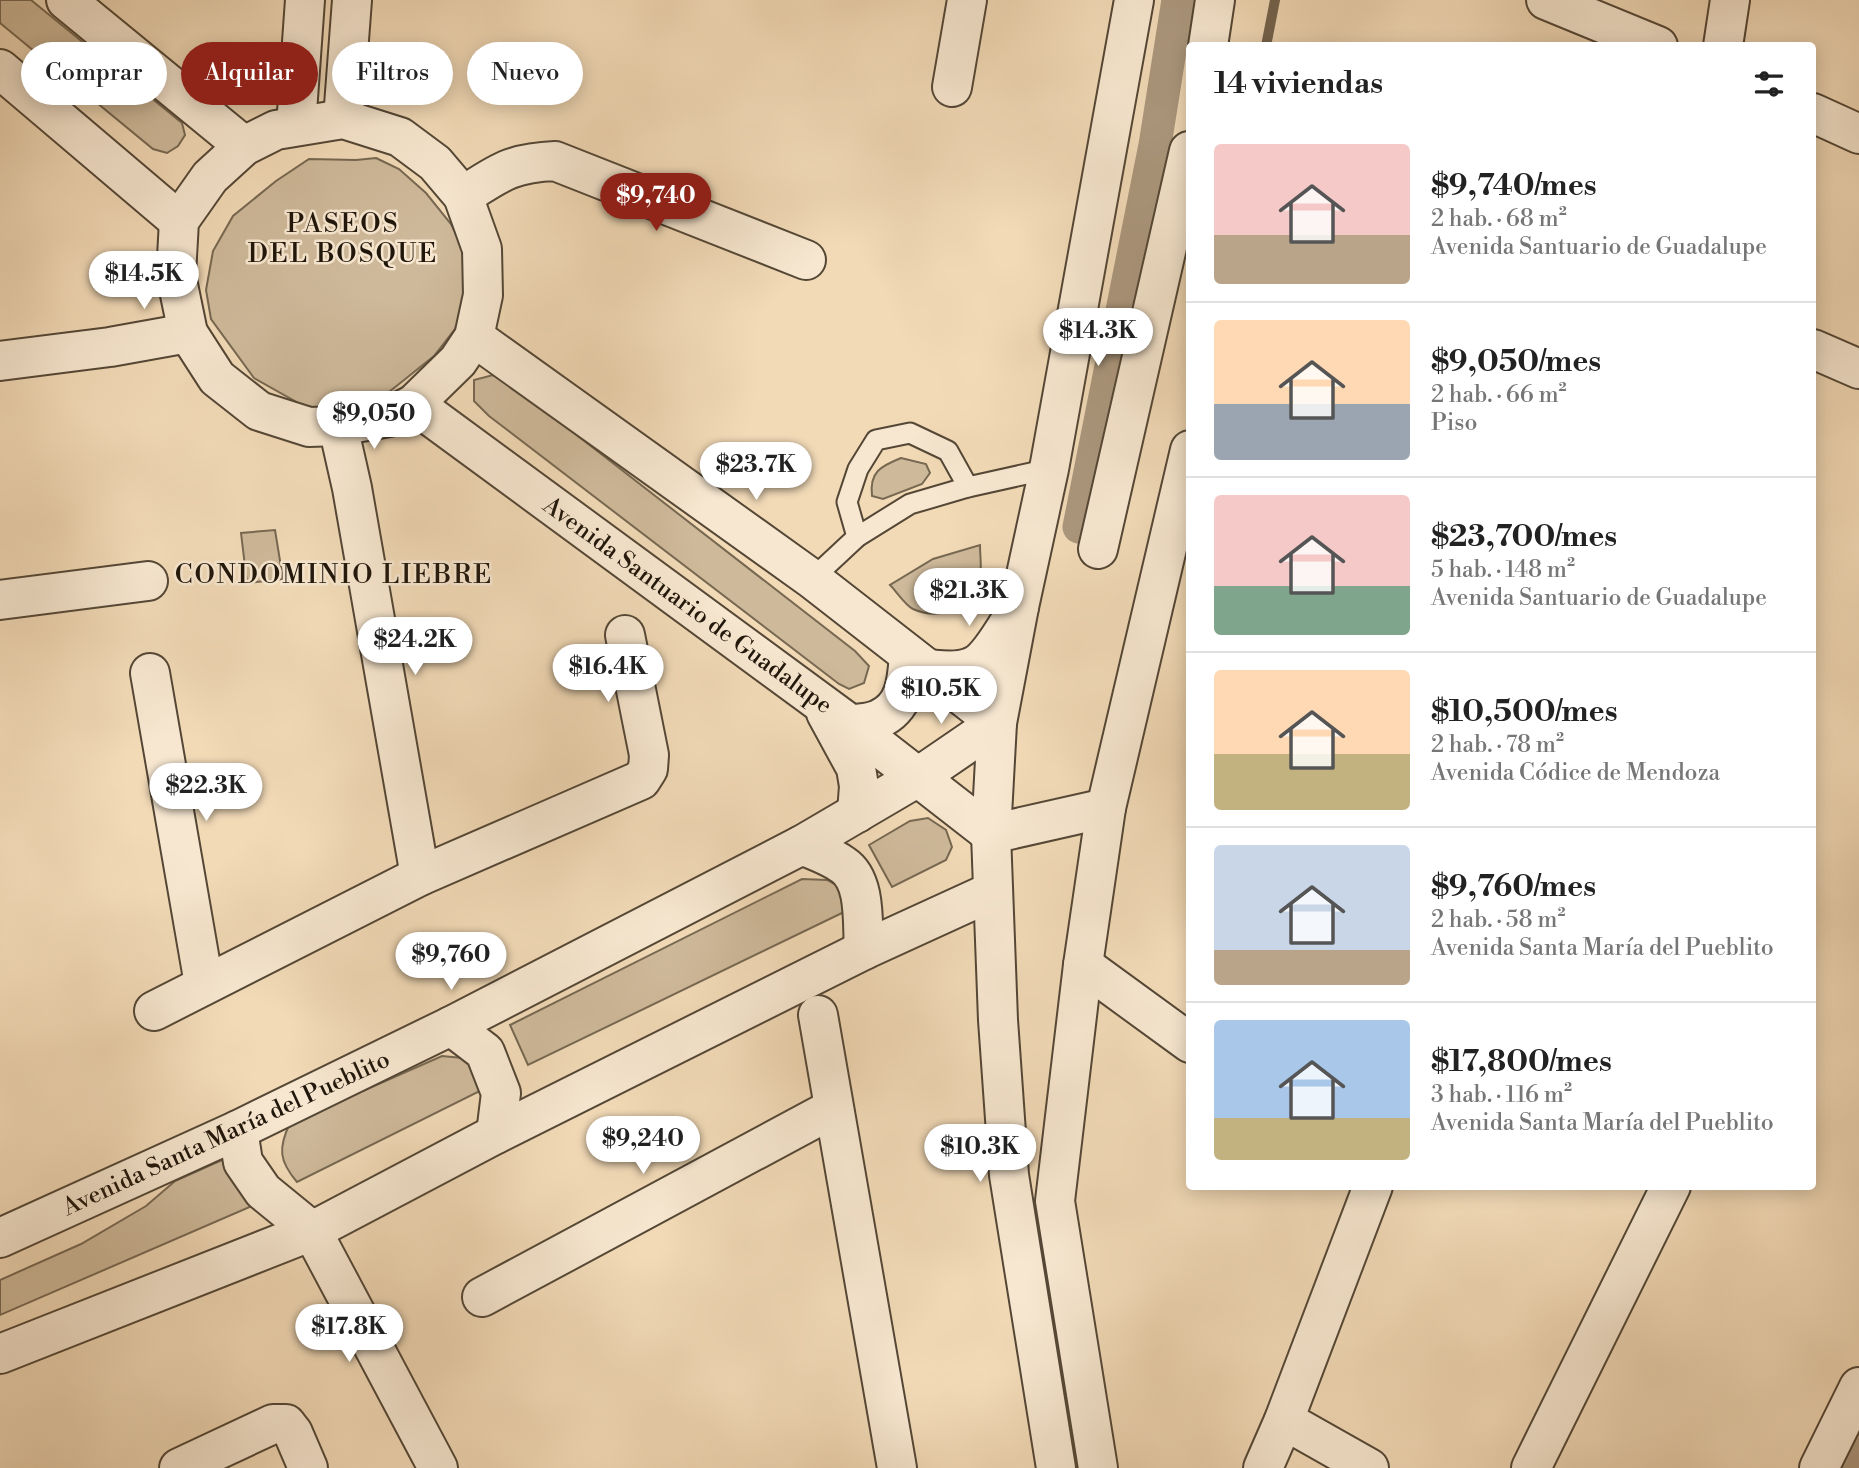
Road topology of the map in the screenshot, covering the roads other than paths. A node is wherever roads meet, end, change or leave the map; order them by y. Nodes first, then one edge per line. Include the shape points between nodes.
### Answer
1 (66, 0) edge
2 (305, 0) edge
3 (352, 0) edge
4 (967, 0) edge
5 (1134, 0) edge
6 (1215, 0) edge
7 (1546, 0) edge
8 (1730, 0) edge
9 (1209, 42) edge
10 (1648, 42) edge
11 (1724, 42) edge
12 (0, 69) edge
13 (951, 87) dead end
14 (1816, 114) edge
15 (342, 119) junction
16 (296, 126) junction
17 (1859, 134) edge
18 (244, 146) junction
19 (1186, 168) edge
20 (463, 197) junction
21 (179, 221) junction
22 (806, 260) dead end
23 (188, 333) junction
24 (474, 337) junction
25 (1816, 350) edge
26 (0, 361) edge
27 (1859, 369) edge
28 (414, 404) junction
29 (338, 426) junction
30 (1186, 467) edge
31 (1049, 469) junction
32 (968, 487) junction
33 (857, 537) junction
34 (1098, 549) dead end
35 (812, 579) junction
36 (148, 581) dead end
37 (0, 600) edge
38 (1018, 607) junction
39 (625, 635) dead end
40 (918, 662) junction
41 (150, 673) dead end
42 (820, 702) junction
43 (997, 723) junction
44 (851, 725) junction
45 (918, 777) junction
46 (1106, 808) junction
47 (857, 813) junction
48 (991, 834) junction
49 (802, 845) junction
50 (420, 876) junction
51 (993, 891) junction
52 (864, 950) junction
53 (1083, 965) junction
54 (204, 984) junction
55 (154, 1011) dead end
56 (818, 1015) dead end
57 (451, 1026) junction
58 (1186, 1040) edge
59 (832, 1109) junction
60 (238, 1130) junction
61 (496, 1135) junction
62 (1371, 1190) edge
63 (1669, 1190) edge
64 (312, 1231) junction
65 (0, 1238) edge
66 (482, 1297) dead end
67 (0, 1354) edge
68 (1859, 1387) edge
69 (1284, 1420) junction
70 (179, 1468) edge
71 (308, 1468) edge
72 (438, 1468) edge
73 (897, 1468) edge
74 (1056, 1468) edge
75 (1098, 1468) edge
76 (1263, 1468) edge
77 (1368, 1468) edge
78 (1531, 1468) edge
79 (1819, 1468) edge

1 - 18 street
2 - 16 street
3 - 15 street
4 - 13 street
5 - 31 street
6 - 9 street
7 - 10 street
8 - 11 street
12 - 21 street
14 - 17 street
15 - 16 street
15 - 20 street via 400,137 435,163
16 - 18 street
18 - 21 street via 211,177
19 - 34 street
20 - 22 street via 506,169 555,161
20 - 24 street via 482,249 483,296
21 - 23 street via 176,275
23 - 26 street
23 - 29 street via 217,378 259,411 309,427
24 - 28 street via 458,362
24 - 35 street
25 - 27 street
28 - 29 street via 389,417
28 - 42 street, Avenida Santuario de Guadalupe
29 - 50 street
30 - 46 street
31 - 32 lane
31 - 38 street
32 - 33 lane via 909,504
32 - 33 lane via 948,451 910,433 876,440 858,468 847,502
33 - 35 lane
35 - 40 street
36 - 37 street
38 - 40 street via 973,667 952,671
38 - 43 street
39 - 50 street via 649,755 641,780
40 - 43 street
40 - 44 street via 897,706 880,719
41 - 54 street
42 - 44 street, Avenida Santuario de Guadalupe
42 - 47 street via 856,768
43 - 45 street, Avenida Santa María del Pueblito
43 - 48 street
44 - 45 street, Avenida Santuario de Guadalupe
45 - 47 street, Avenida Santa María del Pueblito
45 - 48 street, Avenida Santuario de Guadalupe
46 - 48 street
46 - 53 street
47 - 49 street, Avenida Santa María del Pueblito
48 - 51 street
49 - 52 street via 845,865 856,881
49 - 57 street, Avenida Santa María del Pueblito
50 - 54 street
51 - 52 street
51 - 74 street via 1009,1175
52 - 61 street
53 - 58 street
53 - 75 street via 1055,1201
54 - 55 street
56 - 59 street
57 - 60 street, Avenida Santa María del Pueblito
57 - 61 street via 485,1052 501,1093
59 - 66 street
59 - 73 street
60 - 64 street via 243,1162 263,1191
60 - 65 street, Avenida Santa María del Pueblito
61 - 64 street
62 - 69 street
63 - 78 street
64 - 67 street
64 - 72 street
68 - 79 street
69 - 76 street
69 - 77 street
70 - 71 street via 273,1424 286,1424

